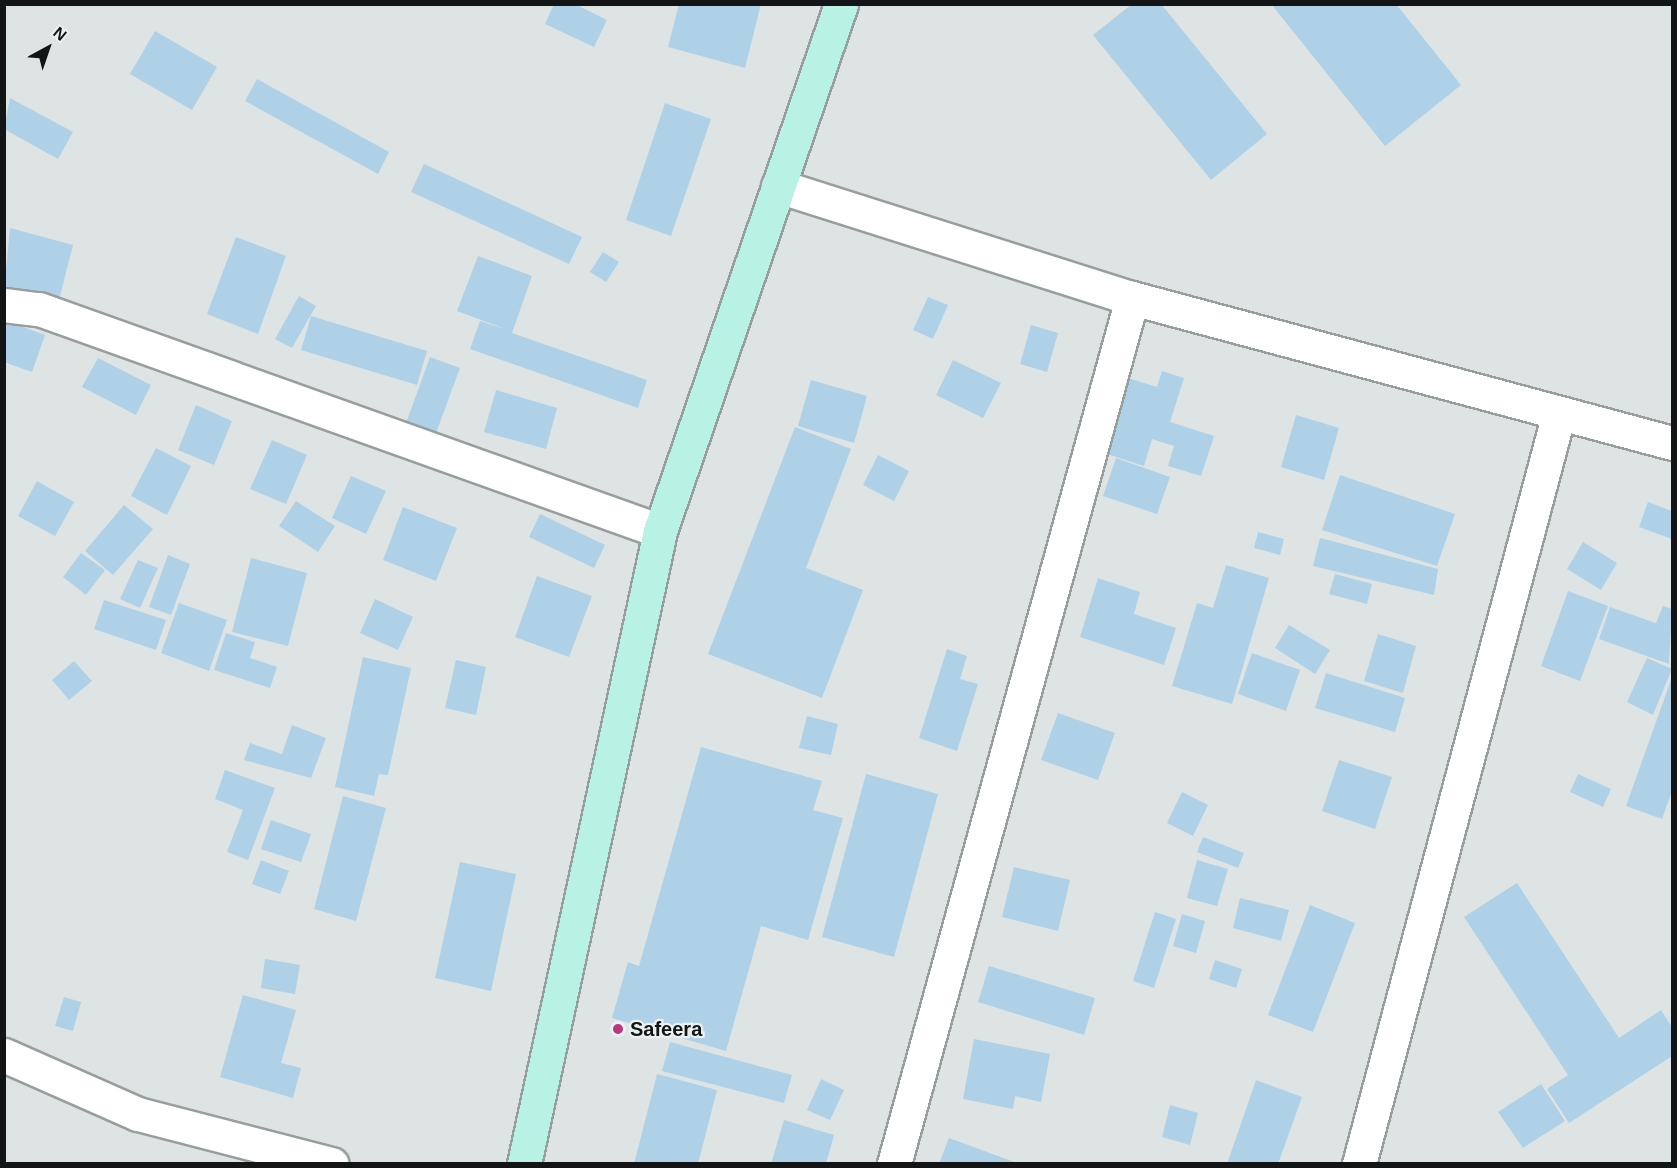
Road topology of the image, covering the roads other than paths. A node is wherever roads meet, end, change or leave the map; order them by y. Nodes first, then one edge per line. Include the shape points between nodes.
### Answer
1 (840, 4) edge
2 (778, 186) junction
3 (1132, 298) junction
4 (4, 305) edge
5 (1559, 413) junction
6 (1672, 443) edge
7 (660, 531) junction
8 (4, 1055) edge
9 (332, 1164) edge
10 (524, 1164) edge
11 (894, 1164) edge
12 (1359, 1164) edge

1 - 2 main road
2 - 3 street
2 - 7 main road
3 - 5 street
3 - 11 street
4 - 7 street via 39,309
5 - 6 street
5 - 12 street
7 - 10 main road
8 - 9 street via 138,1114

